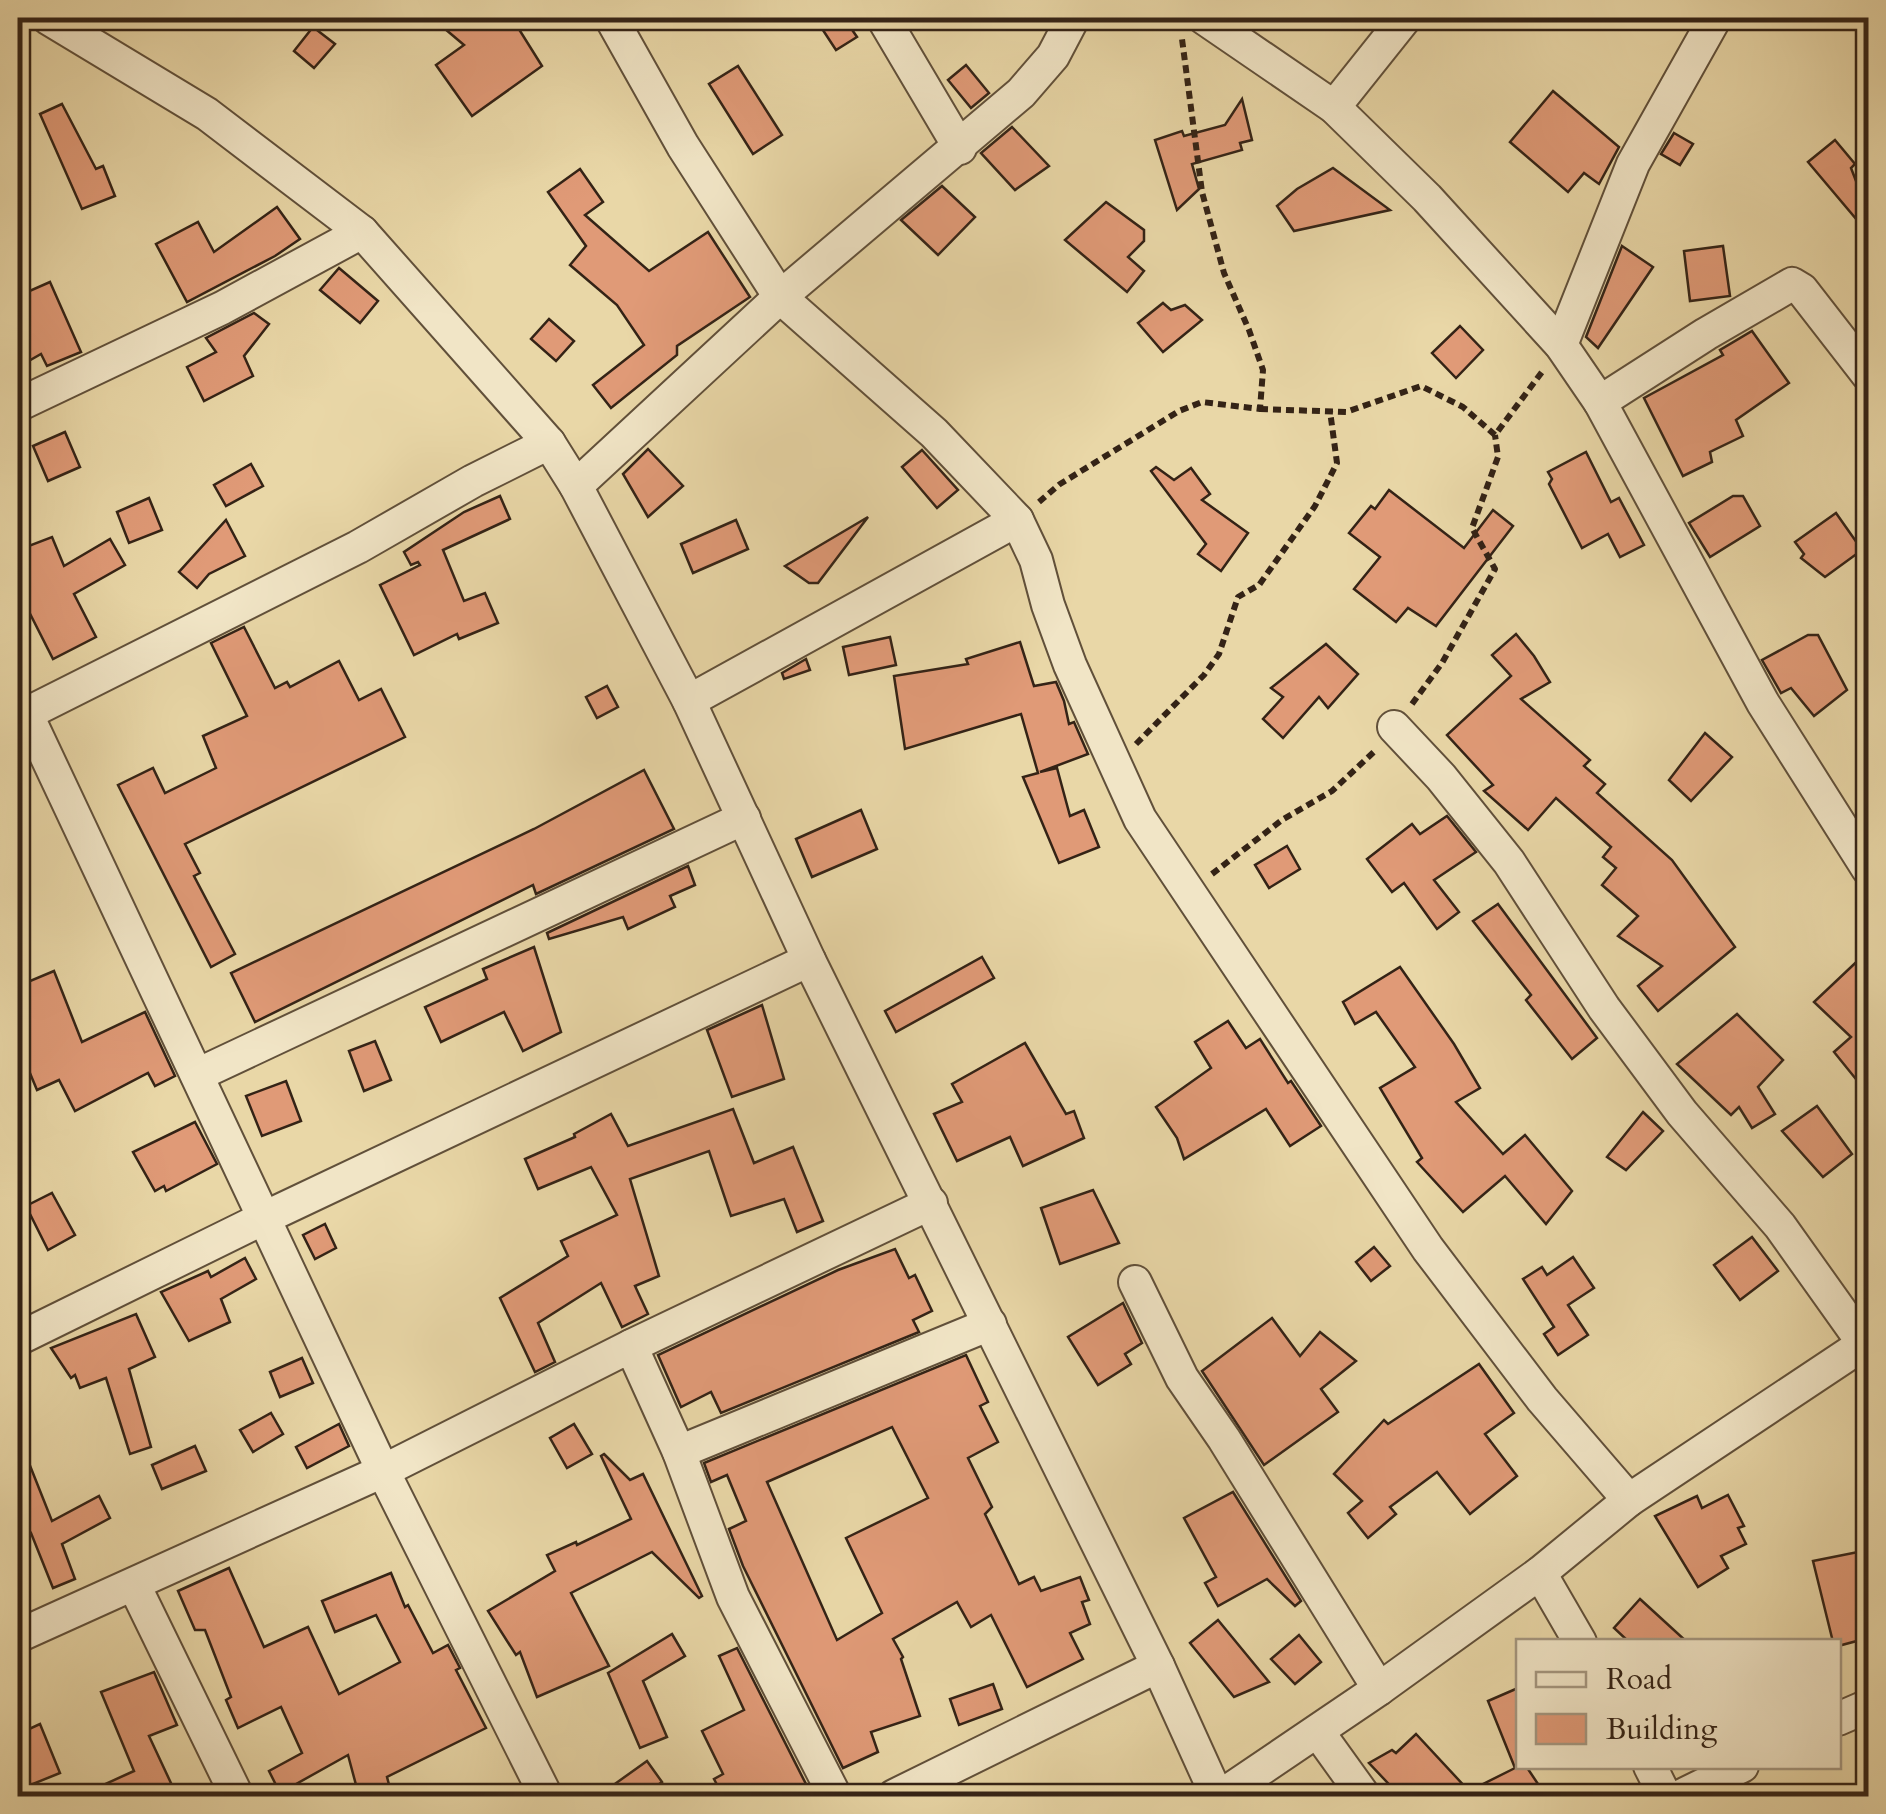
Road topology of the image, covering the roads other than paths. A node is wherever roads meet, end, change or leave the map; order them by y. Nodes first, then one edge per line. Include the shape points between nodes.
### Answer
1 (48, 18) edge
2 (611, 18) edge
3 (883, 18) edge
4 (1073, 18) edge
5 (1405, 18) edge
6 (1715, 18) edge
7 (1193, 25) edge
8 (1334, 108) junction
9 (960, 148) junction
10 (362, 232) junction
11 (780, 297) junction
12 (1560, 345) junction
13 (1868, 375) edge
14 (1600, 402) junction
15 (18, 405) edge
16 (548, 444) junction
17 (576, 486) junction
18 (1017, 520) junction
19 (689, 701) junction
20 (22, 716) edge
21 (1394, 727) road end
22 (744, 818) junction
23 (1867, 863) edge
24 (809, 960) junction
25 (198, 1075) junction
26 (930, 1203) junction
27 (264, 1218) junction
28 (1136, 1282) dead end
29 (990, 1324) junction
30 (18, 1339) edge
31 (1866, 1342) edge
32 (631, 1346) junction
33 (679, 1452) junction
34 (384, 1471) junction
35 (1629, 1500) junction
36 (1540, 1573) junction
37 (134, 1586) junction
38 (18, 1636) edge
39 (1578, 1639) edge
40 (1158, 1666) junction
41 (1379, 1689) junction
42 (1868, 1706) edge
43 (1841, 1718) edge
44 (1318, 1732) junction
45 (1652, 1769) edge
46 (1736, 1769) edge
47 (237, 1796) edge
48 (546, 1796) edge
49 (834, 1796) edge
50 (894, 1796) edge
51 (1219, 1796) edge
52 (1364, 1796) edge
53 (1665, 1796) edge
54 (1681, 1796) edge

1 - 10 street via 208,114
2 - 11 street
3 - 9 street
4 - 9 street via 1053,56 1021,93
5 - 8 street
6 - 12 street via 1633,164
7 - 8 street
8 - 12 street via 1427,198
9 - 11 street
10 - 15 street
10 - 16 street
11 - 17 street
11 - 18 street via 934,433
12 - 14 street
13 - 14 street via 1792,284
14 - 23 street via 1763,703
16 - 17 street
16 - 20 street
17 - 19 street
18 - 19 street
18 - 35 street via 1070,666 1140,819 1428,1249
19 - 22 street
20 - 25 street
21 - 31 street via 1509,862 1682,1114 1780,1226
22 - 24 street
22 - 25 street
24 - 26 street
24 - 27 street
25 - 27 street
26 - 29 street
26 - 32 street
27 - 30 street
27 - 34 street
28 - 41 street via 1182,1378
29 - 33 street
29 - 40 street
31 - 35 street
32 - 33 street
32 - 34 street
33 - 49 street via 734,1597
34 - 37 street
34 - 48 street
35 - 36 street
36 - 39 street
36 - 41 street
37 - 38 street
37 - 47 street
40 - 50 street
40 - 51 street
41 - 44 street
42 - 43 street
44 - 51 street
44 - 52 street
45 - 53 street
46 - 54 street

